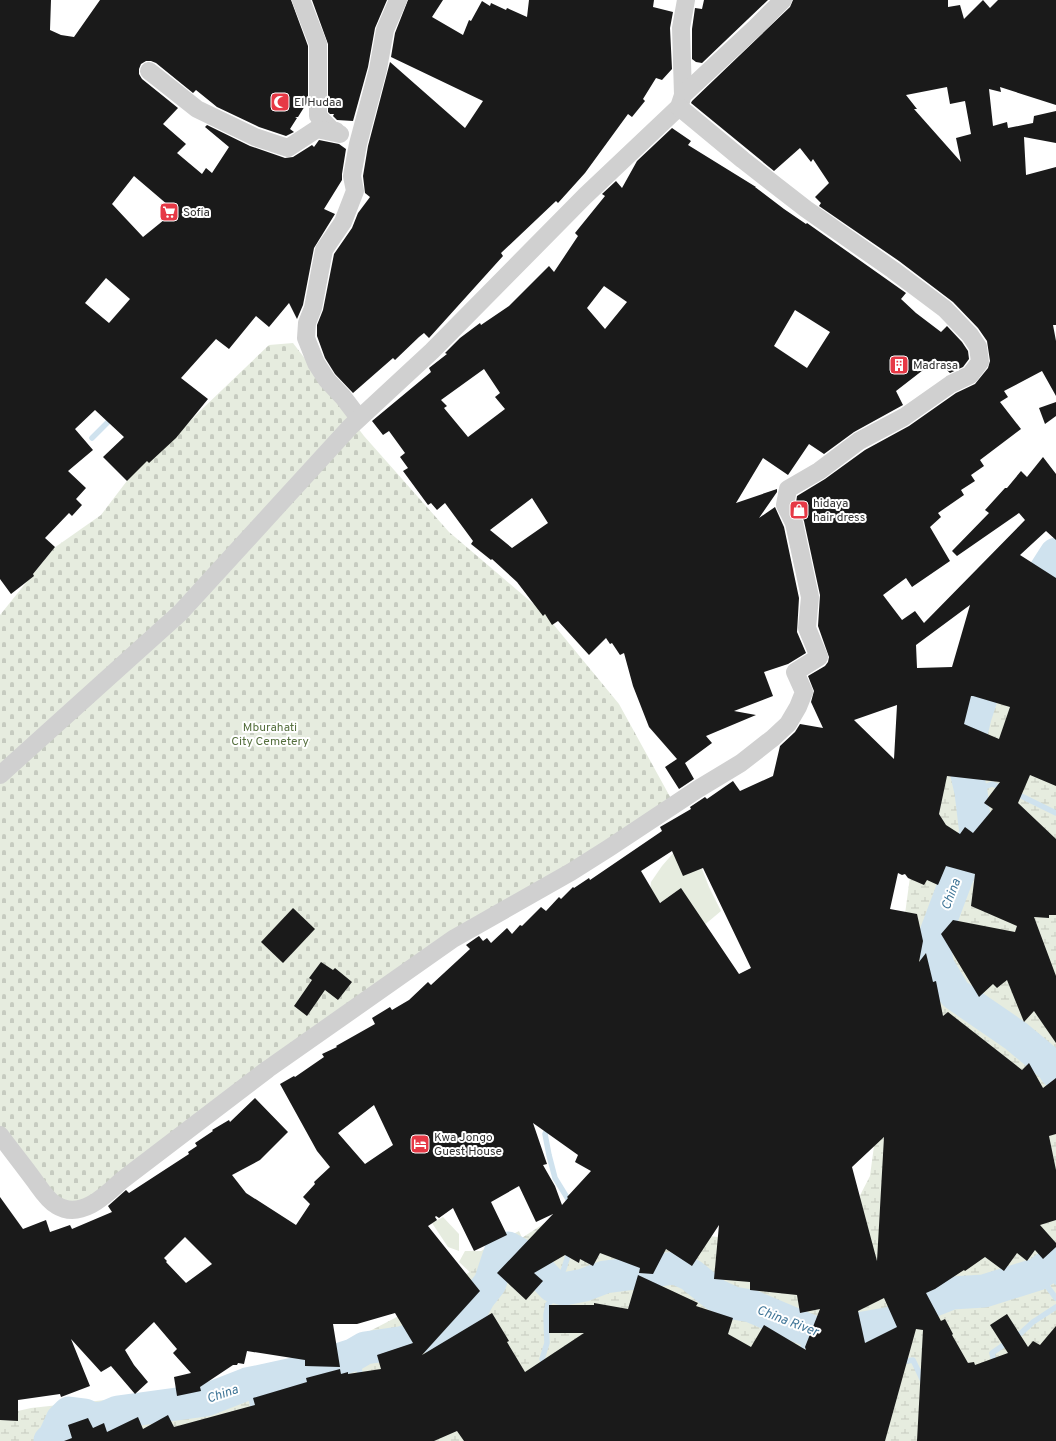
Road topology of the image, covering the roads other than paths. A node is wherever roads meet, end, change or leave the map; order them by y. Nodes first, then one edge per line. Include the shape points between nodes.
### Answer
1 (301, 0) edge
2 (398, 0) edge
3 (686, 0) edge
4 (783, 0) edge
5 (149, 71) dead end
6 (681, 101) junction
7 (340, 134) junction
8 (358, 144) junction
9 (359, 418) junction
10 (0, 775) edge
11 (0, 1135) edge

1 - 7 street via 318,44 318,116
2 - 8 street via 385,30 378,69
3 - 6 street via 681,28
4 - 6 street
5 - 7 street via 197,109 254,137 288,148 317,129
6 - 9 street via 432,350
6 - 11 street via 743,160 945,309 978,347 980,362 970,375 951,384 904,417 859,441 788,490 785,505 794,523 810,598 807,628 819,657 795,672 804,692 788,724 741,763 609,848 453,939 230,1097 91,1205 77,1210 67,1210 56,1205 46,1196
7 - 8 street
8 - 9 street via 352,176 355,191 343,222 324,250 313,308 307,323 306,338 316,364
9 - 10 street via 180,613

